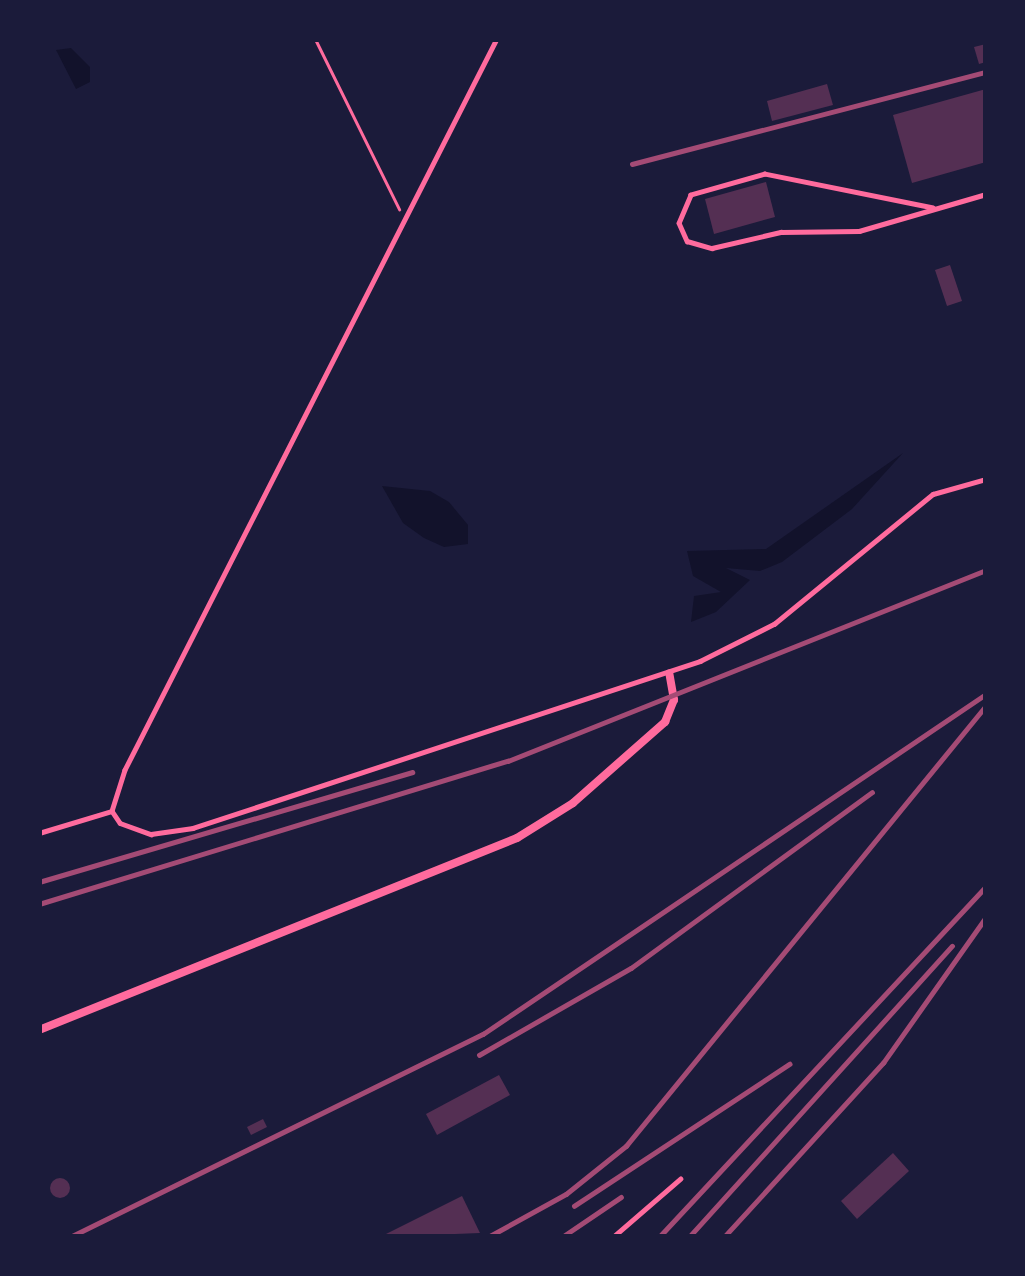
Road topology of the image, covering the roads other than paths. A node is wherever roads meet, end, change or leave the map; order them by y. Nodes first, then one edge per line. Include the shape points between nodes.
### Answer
1 (497, 39) edge
2 (986, 194) edge
3 (932, 208) junction
4 (986, 479) edge
5 (669, 673) junction
6 (112, 812) junction
7 (39, 833) edge
8 (39, 1030) edge
9 (680, 1179) dead end
10 (613, 1237) edge

1 - 6 lane via 124,770
2 - 3 lane
3 - 3 lane via 859,232 781,232 712,248 687,241 680,223 691,195 765,174
4 - 5 lane via 933,494 774,624
5 - 6 lane via 193,828 151,834 119,823
5 - 8 street via 674,700 665,722 573,803 517,838
6 - 7 lane
9 - 10 lane

